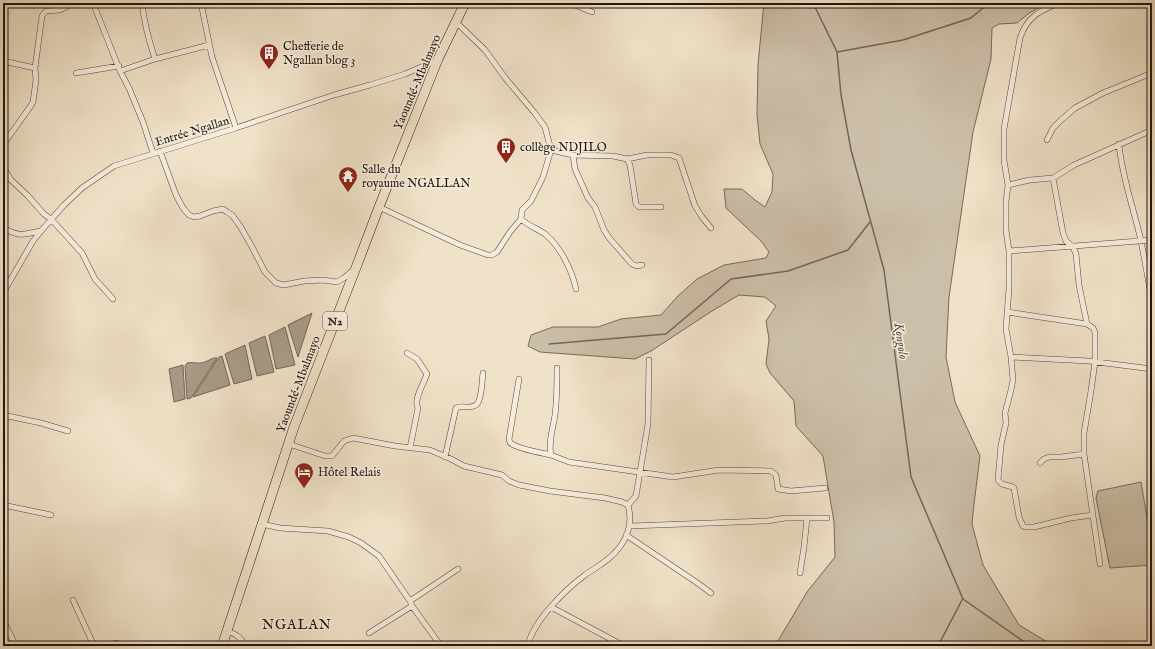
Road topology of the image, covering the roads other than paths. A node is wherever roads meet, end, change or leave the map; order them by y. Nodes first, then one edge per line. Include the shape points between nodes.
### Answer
1 (74, 3) edge
2 (93, 3) edge
3 (142, 3) edge
4 (201, 3) edge
5 (465, 3) edge
6 (570, 3) edge
7 (1059, 3) edge
8 (592, 12) dead end
9 (456, 22) junction
10 (209, 44) junction
11 (154, 59) junction
12 (438, 59) junction
13 (3, 61) edge
14 (36, 68) junction
15 (120, 69) junction
16 (76, 73) dead end
17 (1152, 73) edge
18 (236, 128) junction
19 (1152, 130) edge
20 (1047, 140) dead end
21 (1119, 144) junction
22 (3, 146) edge
23 (551, 150) junction
24 (160, 151) junction
25 (153, 153) junction
26 (573, 154) junction
27 (627, 159) junction
28 (3, 164) edge
29 (1053, 178) junction
30 (1008, 185) junction
31 (379, 207) junction
32 (661, 207) dead end
33 (51, 219) junction
34 (521, 219) junction
35 (3, 228) edge
36 (711, 228) dead end
37 (41, 231) junction
38 (1152, 240) edge
39 (1141, 242) junction
40 (1073, 247) junction
41 (1010, 251) junction
42 (357, 265) junction
43 (642, 265) dead end
44 (576, 289) dead end
45 (3, 293) edge
46 (113, 299) dead end
47 (1152, 300) edge
48 (1007, 312) junction
49 (1087, 324) junction
50 (407, 353) dead end
51 (1011, 356) junction
52 (649, 360) dead end
53 (1095, 362) junction
54 (557, 368) dead end
55 (1152, 369) edge
56 (483, 373) dead end
57 (519, 379) dead end
58 (3, 415) edge
59 (68, 431) dead end
60 (289, 444) junction
61 (410, 448) junction
62 (1084, 454) junction
63 (551, 455) junction
64 (445, 457) junction
65 (1040, 463) dead end
66 (640, 472) junction
67 (825, 488) dead end
68 (3, 505) edge
69 (628, 505) junction
70 (51, 515) dead end
71 (1092, 515) junction
72 (807, 518) junction
73 (827, 518) dead end
74 (262, 524) junction
75 (630, 526) junction
76 (626, 535) junction
77 (1100, 564) dead end
78 (458, 569) dead end
79 (800, 572) dead end
80 (711, 593) dead end
81 (73, 600) dead end
82 (411, 604) junction
83 (551, 607) junction
84 (3, 620) edge
85 (227, 631) junction
86 (370, 633) dead end
87 (16, 646) edge
88 (94, 646) edge
89 (107, 646) edge
90 (123, 646) edge
91 (222, 646) edge
92 (246, 646) edge
93 (441, 646) edge
94 (528, 646) edge
95 (624, 646) edge

1 - 14 street via 60,10 44,13
2 - 15 street
3 - 11 street
4 - 10 street
5 - 9 highway, Yaoundé-Mbalmayo / N2
6 - 8 street
7 - 30 street via 1037,13 1023,29 1020,38 1004,129 1004,160
9 - 12 highway, Yaoundé-Mbalmayo / N2
9 - 23 street via 484,50 534,112 545,127
10 - 11 street
10 - 18 street
11 - 15 street
12 - 18 street, Entrée Ngallan via 405,74
12 - 31 highway, Yaoundé-Mbalmayo / N2
13 - 14 street
14 - 22 street via 30,107
15 - 16 street
15 - 25 street via 143,122
17 - 20 street via 1103,93 1075,108 1053,128
18 - 24 street, Entrée Ngallan
19 - 21 street
21 - 29 street
21 - 39 street via 1126,187
23 - 26 street
23 - 34 street via 543,177 531,201 522,210
24 - 25 street, Entrée Ngallan
24 - 42 street via 176,195 189,215 200,216 223,209 232,215 265,272 276,283 284,285 322,280 337,282
25 - 33 street, Entrée Ngallan via 114,166 82,188
26 - 27 street
26 - 43 street via 575,169 604,230 632,264
27 - 32 street via 636,204 639,207
27 - 36 street via 671,154 679,158 695,206
28 - 33 street via 11,180
29 - 30 street
29 - 40 street via 1063,233
30 - 41 street via 1006,223
31 - 34 street via 460,245 488,255 497,252
31 - 42 highway, Yaoundé-Mbalmayo / N2
33 - 37 street, Entrée Ngallan
33 - 46 street via 82,253 95,279
34 - 44 street via 547,236 555,245 574,278
35 - 37 street via 18,235
37 - 45 street, Entrée Ngallan via 32,241
38 - 39 street
39 - 40 street
39 - 47 street
40 - 41 street
40 - 49 street
41 - 48 street
42 - 60 highway, Yaoundé-Mbalmayo / N2
48 - 49 street
48 - 51 street via 1006,328
49 - 53 street via 1095,332
50 - 61 street via 417,359 427,374 417,400 418,408
51 - 53 street
51 - 71 street via 1013,380 1005,413 999,482 1014,488 1019,517 1025,527
52 - 66 street via 648,424
53 - 55 street
53 - 62 street via 1084,433
54 - 63 street via 555,415 549,450
56 - 64 street via 479,403 476,406 456,408
57 - 63 street via 510,442 519,447
58 - 59 street
60 - 61 street via 326,456 332,456 344,441 353,438
60 - 74 highway, Yaoundé-Mbalmayo / N2
61 - 64 street via 430,450
62 - 65 street via 1049,457
62 - 71 street
63 - 66 street via 569,462
64 - 69 street via 464,466 502,475 519,485 605,498
66 - 67 street via 673,477 719,470 771,471 776,475 778,489
66 - 69 street via 636,496
68 - 70 street
69 - 75 street
71 - 77 street
72 - 73 street
72 - 75 street
72 - 79 street
74 - 82 street via 280,528 328,531 361,543 379,556
74 - 85 highway, Yaoundé-Mbalmayo / N2
75 - 76 street
76 - 80 street
76 - 83 street via 617,551 585,575
78 - 82 street
81 - 88 street
82 - 86 street
82 - 93 street
83 - 94 street via 538,623
83 - 95 street
84 - 87 street
85 - 91 highway, Yaoundé-Mbalmayo / N2
85 - 92 street via 238,635
89 - 90 street via 114,643

